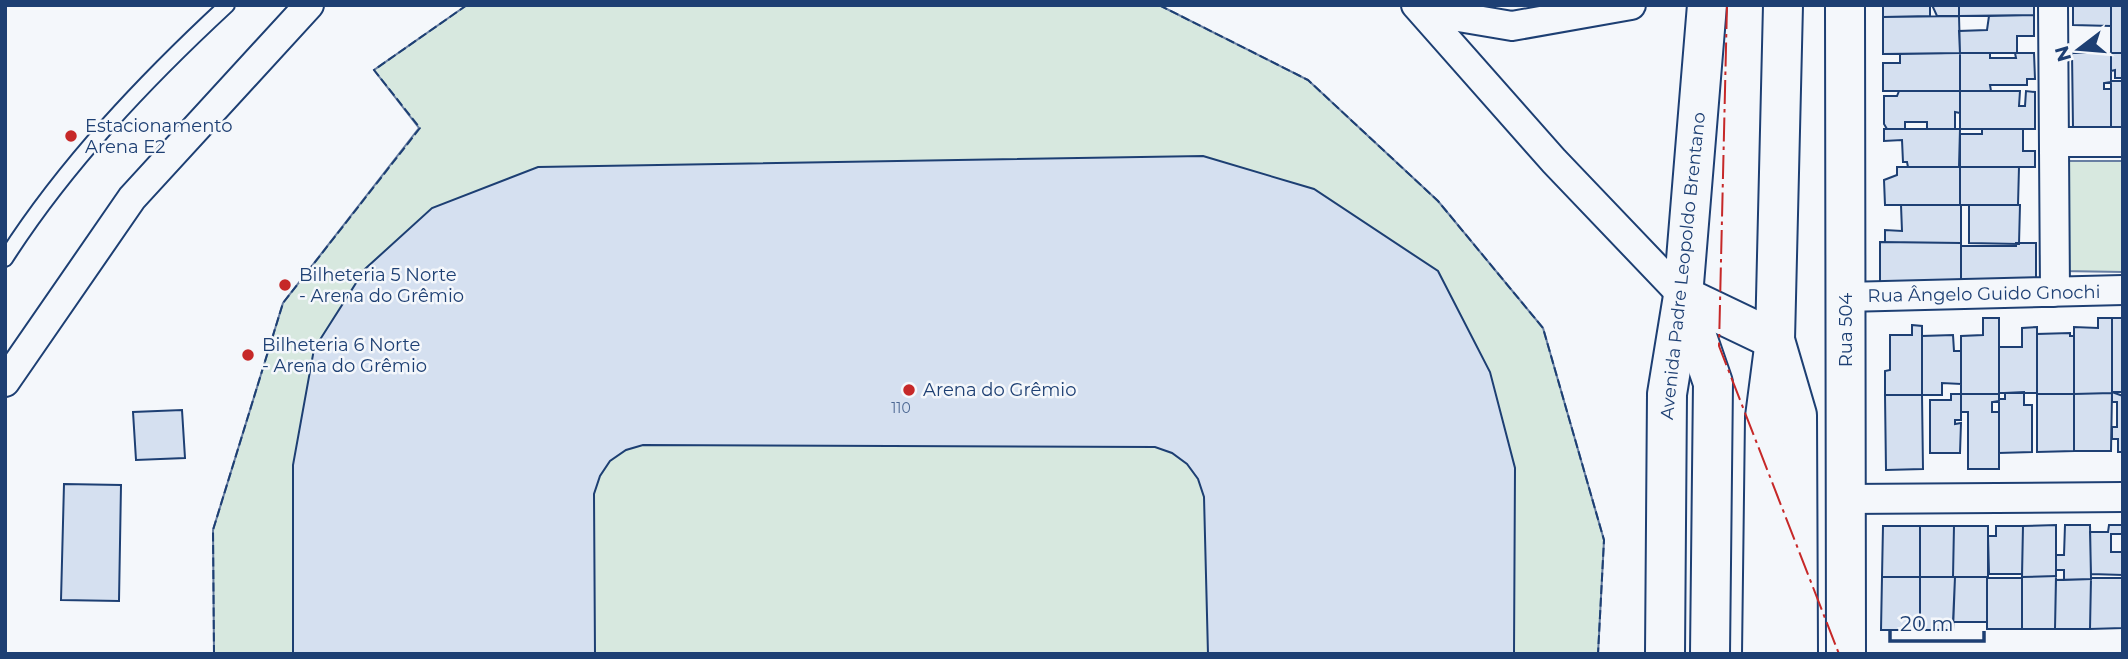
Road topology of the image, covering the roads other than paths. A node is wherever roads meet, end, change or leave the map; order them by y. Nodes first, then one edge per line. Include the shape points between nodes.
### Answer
1 (227, 5) edge
2 (309, 5) edge
3 (1631, 5) edge
4 (1707, 5) edge
5 (1783, 5) edge
6 (1846, 5) edge
7 (2053, 5) edge
8 (1419, 8) edge
9 (2054, 142) junction
10 (2123, 142) edge
11 (5, 259) edge
12 (2123, 290) edge
13 (2055, 292) junction
14 (1684, 296) junction
15 (1846, 297) junction
16 (1775, 340) junction
17 (5, 382) edge
18 (2123, 497) edge
19 (1846, 499) junction
20 (1797, 603) junction
21 (1665, 654) edge
22 (1710, 654) edge
23 (1762, 654) edge
24 (1798, 654) edge
25 (1829, 654) edge
26 (1846, 654) edge

1 - 11 lane via 188,41 72,169
2 - 17 street via 132,198
3 - 8 street via 1512,26
4 - 14 main road, Avenida Padre Leopoldo Brentano
5 - 16 main road
6 - 15 main road, Rua 504
7 - 9 street
8 - 14 street via 1555,162
9 - 10 street
9 - 13 street
12 - 13 street, Rua Ângelo Guido Gnochi
13 - 15 street, Rua Ângelo Guido Gnochi
14 - 16 main road
14 - 21 main road, Avenida Padre Leopoldo Brentano via 1667,394
14 - 22 main road via 1713,383
15 - 19 main road, Rua 504
16 - 20 main road via 1797,415
16 - 23 main road via 1765,417
18 - 19 street
19 - 26 main road, Rua 504
20 - 24 main road
20 - 25 main road

